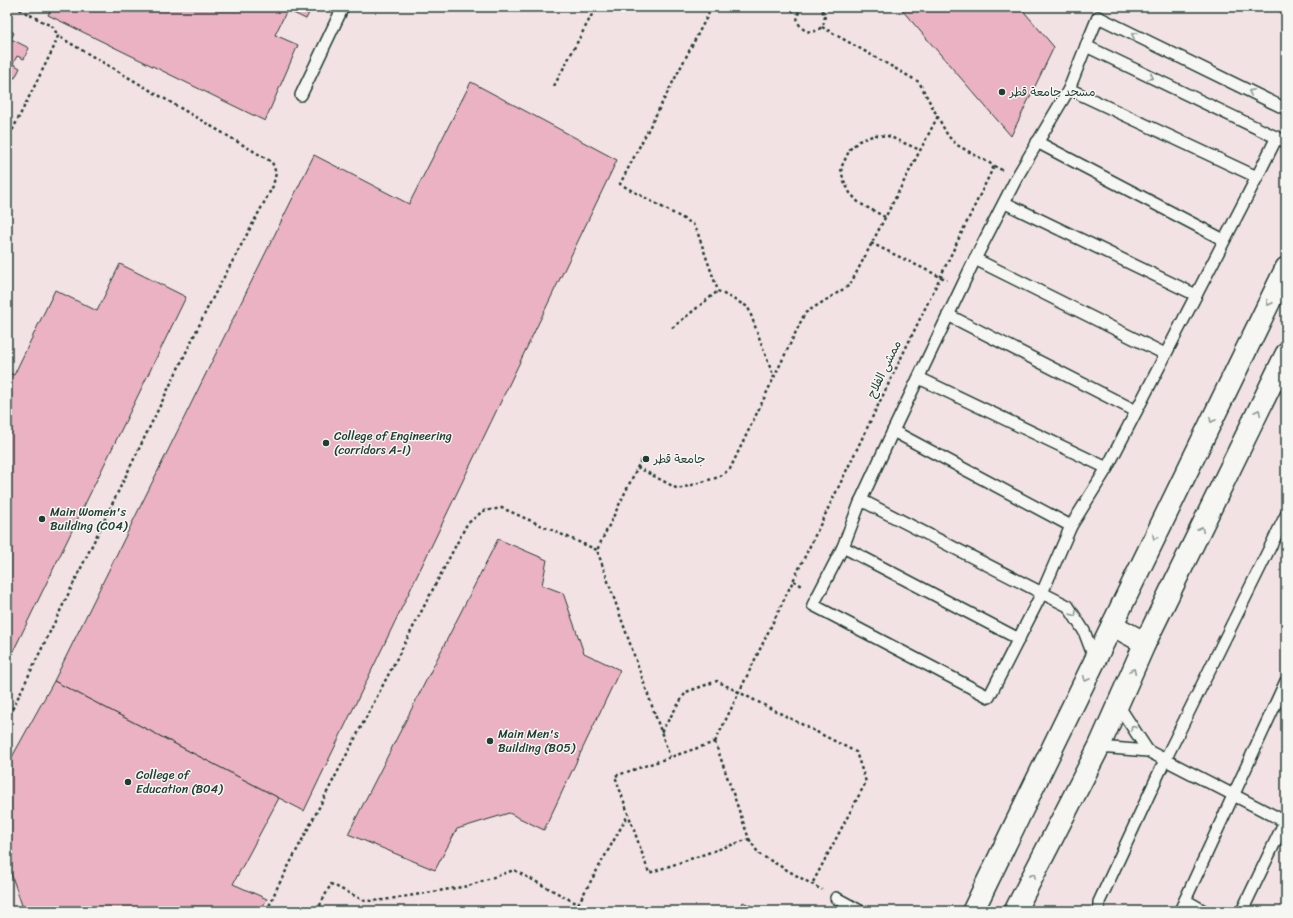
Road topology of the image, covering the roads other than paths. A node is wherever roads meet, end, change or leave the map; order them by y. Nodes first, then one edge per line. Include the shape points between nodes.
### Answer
1 (343, 7) edge
2 (1086, 46) junction
3 (1069, 89) junction
4 (301, 95) dead end
5 (1286, 109) edge
6 (1281, 140) edge
7 (1037, 142) junction
8 (1256, 177) junction
9 (1005, 203) junction
10 (1224, 240) junction
11 (975, 260) junction
12 (1286, 268) edge
13 (1196, 294) junction
14 (948, 315) junction
15 (1165, 354) junction
16 (1286, 354) edge
17 (919, 378) junction
18 (1136, 411) junction
19 (893, 431) junction
20 (1107, 468) junction
21 (861, 500) junction
22 (1286, 515) edge
23 (1071, 526) junction
24 (842, 547) junction
25 (1042, 593) junction
26 (1112, 625) junction
27 (1019, 639) junction
28 (1145, 643) junction
29 (1095, 660) junction
30 (1286, 681) edge
31 (1118, 705) junction
32 (1099, 747) junction
33 (1148, 751) junction
34 (1165, 760) junction
35 (1233, 794) junction
36 (1286, 821) edge
37 (836, 898) road end
38 (1184, 900) junction
39 (860, 911) edge
40 (973, 911) edge
41 (1015, 911) edge
42 (1099, 911) edge
43 (1180, 911) edge
44 (1204, 911) edge
45 (1242, 911) edge

1 - 4 lane
2 - 3 lane
5 -> 2 lane via 1098,17
2 -> 6 lane
3 - 7 lane
3 - 8 lane
6 - 8 lane
7 - 9 lane
7 - 10 lane
8 - 10 lane
9 - 11 lane
9 - 13 lane
10 - 13 lane
11 - 14 lane
11 - 15 lane
12 -> 26 street
13 - 15 lane
14 - 17 lane
14 - 18 lane
15 - 18 lane
28 -> 16 street
17 - 19 lane
17 - 20 lane
18 - 20 lane
19 - 21 lane
19 - 23 lane
20 - 23 lane
21 - 24 lane
21 - 25 lane
22 - 34 lane
23 - 25 lane
24 - 27 lane
24 - 27 lane via 813,605 869,635 989,697
25 - 27 lane
25 -> 29 lane via 1068,606 1084,631
26 - 28 street
26 - 29 street
31 -> 28 street
29 -> 40 street
30 - 35 lane
31 - 32 street
33 -> 31 lane
32 - 33 lane
41 -> 32 street
33 - 34 lane
34 - 35 lane
34 - 42 lane via 1099,902
35 - 36 lane
35 - 38 lane
36 - 45 lane
37 - 39 lane
38 - 43 lane
38 - 44 lane

